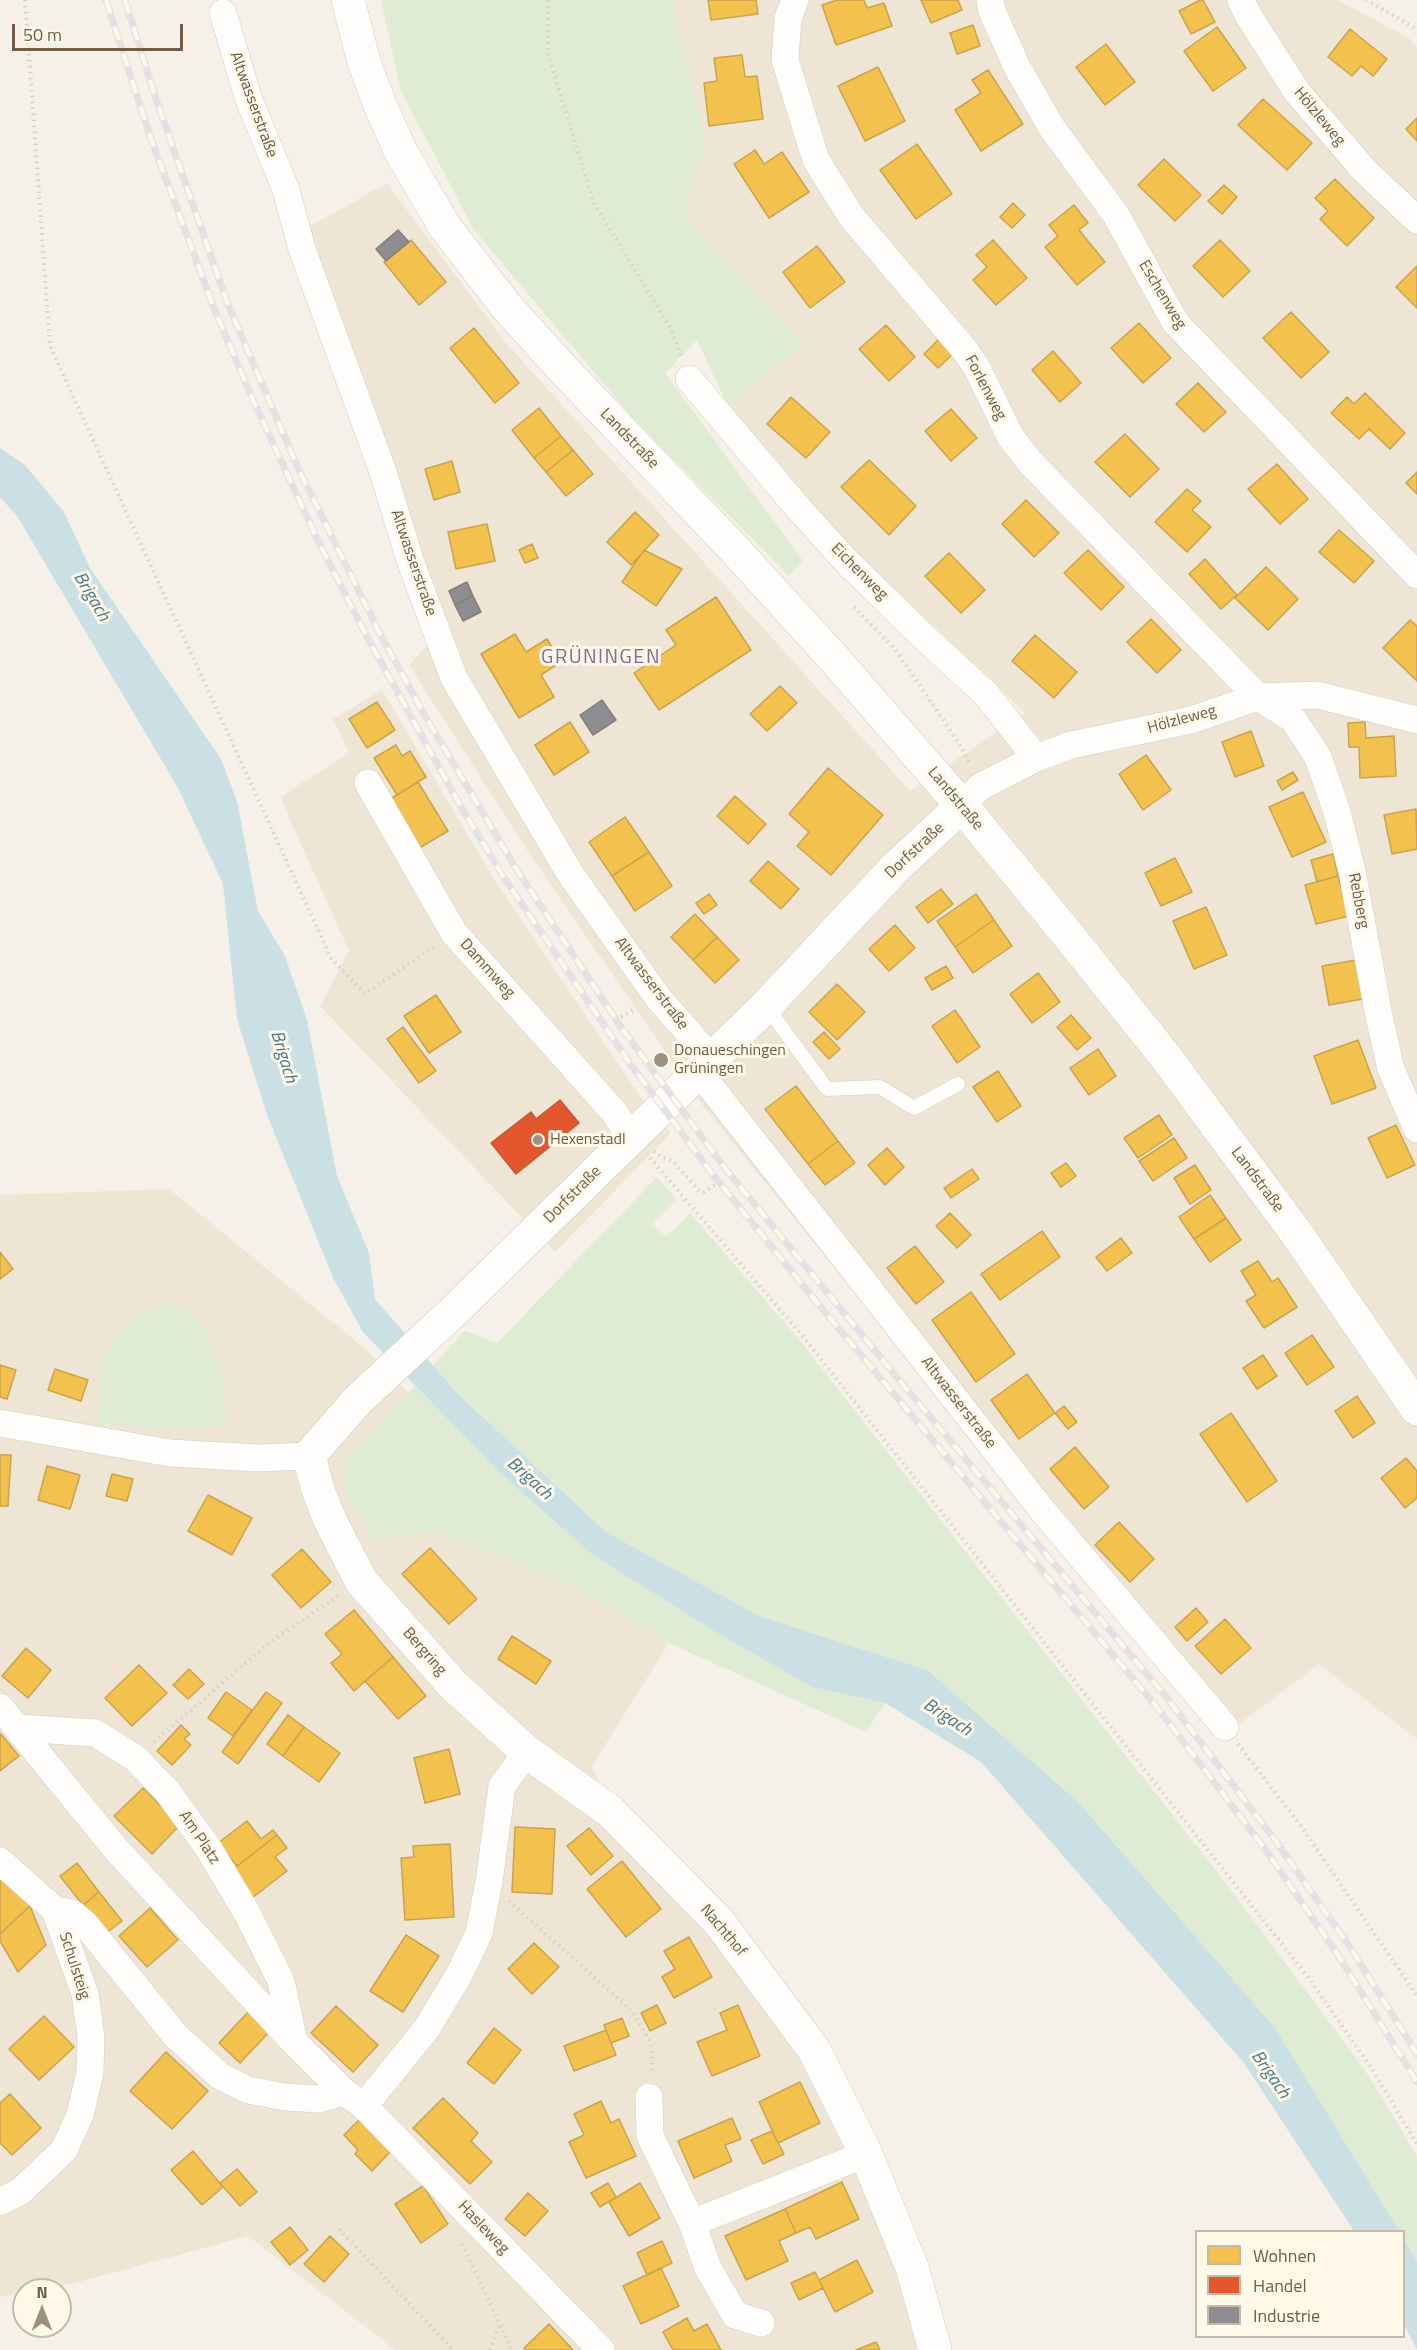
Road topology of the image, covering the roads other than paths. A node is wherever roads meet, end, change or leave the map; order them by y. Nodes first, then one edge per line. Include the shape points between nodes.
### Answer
1 (348, 0) edge
2 (795, 0) edge
3 (990, 0) edge
4 (1241, 0) edge
5 (223, 13) dead end
6 (1417, 220) edge
7 (689, 379) dead end
8 (1417, 575) edge
9 (1258, 697) junction
10 (1417, 720) edge
11 (1036, 758) junction
12 (368, 783) dead end
13 (962, 806) junction
14 (766, 1006) junction
15 (705, 1065) junction
16 (958, 1084) dead end
17 (1417, 1129) edge
18 (631, 1138) junction
19 (1417, 1409) edge
20 (0, 1423) edge
21 (309, 1455) junction
22 (0, 1707) edge
23 (1225, 1727) road end
24 (19, 1728) junction
25 (527, 1752) junction
26 (0, 1861) edge
27 (55, 1910) junction
28 (294, 2042) junction
29 (649, 2097) road end
30 (354, 2099) junction
31 (866, 2154) junction
32 (0, 2202) edge
33 (692, 2223) junction
34 (761, 2323) dead end
35 (601, 2350) edge
36 (935, 2350) edge

1 - 13 street, Landstraße via 380,105 401,152 445,227 514,315 808,630
2 - 9 street, Forlenweg via 788,18 785,60 816,160 851,216 964,349 1010,436 1029,460
3 - 8 street, Eschenweg via 1017,67 1052,128 1116,215 1175,322
4 - 6 street, Hölzleweg via 1297,92 1365,171
5 - 15 street, Altwasserstraße via 248,97 286,190 302,249 454,678 571,875
7 - 11 street, Eichenweg via 841,555 986,694
9 - 10 street, Hölzleweg via 1317,695
9 - 11 street, Hölzleweg via 1191,720 1071,745
9 - 17 street, Rebberg via 1293,719 1322,768 1352,871 1391,1069
11 - 13 street, Hölzleweg via 980,787
12 - 18 street, Dammweg via 454,933 614,1112
13 - 14 street, Dorfstraße via 896,867
13 - 19 street, Landstraße via 1172,1065 1297,1234
14 - 15 street, Dorfstraße
14 - 16 lane via 827,1089 880,1087 915,1108
15 - 18 street, Dorfstraße
15 - 23 street, Altwasserstraße via 1043,1511
18 - 21 street, Dorfstraße via 357,1401
20 - 21 street via 170,1453 257,1458
21 - 25 street, Bergring via 329,1518 361,1581 454,1686
22 - 24 street
24 - 28 street via 115,1848
24 - 28 street, Am Platz via 95,1733 135,1758 166,1791 207,1846 247,1913 281,1982
25 - 30 street via 502,1786 479,1933 459,1975 427,2028
25 - 31 street, Nachthof via 610,1811 719,1922 814,2050
26 - 27 street
27 - 30 street via 72,1913 85,1924 175,2035 220,2076 248,2090 285,2097
27 - 32 street, Schulsteig via 85,1994 91,2037 90,2072 80,2115 64,2150 21,2191
28 - 30 street
29 - 33 street via 650,2136
30 - 35 street, Hasleweg
31 - 33 street
31 - 36 street, Nachthof via 914,2270
33 - 34 street via 708,2268 735,2315

